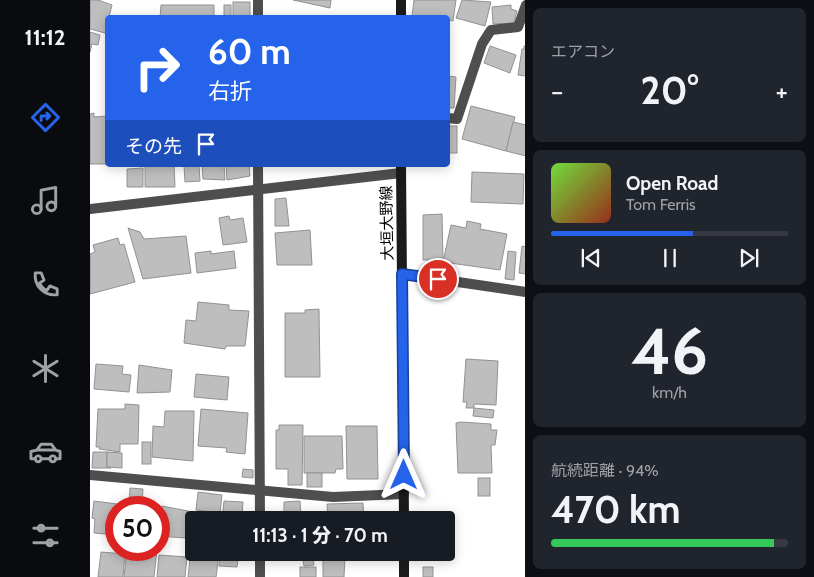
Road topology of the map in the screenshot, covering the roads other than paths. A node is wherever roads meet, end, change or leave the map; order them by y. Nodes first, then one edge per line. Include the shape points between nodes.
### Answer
1 (258, 0) edge
2 (401, 0) edge
3 (525, 5) edge
4 (258, 15) edge
5 (401, 15) edge
6 (521, 27) edge
7 (450, 118) edge
8 (258, 167) edge
9 (401, 169) edge
10 (258, 190) junction
11 (90, 209) edge
12 (402, 274) junction
13 (525, 292) edge
14 (90, 475) edge
15 (260, 490) junction
16 (404, 494) junction
17 (260, 511) edge
18 (404, 511) edge
19 (260, 561) edge
20 (404, 561) edge
21 (260, 577) edge
22 (404, 577) edge

1 - 4 street
2 - 5 main road
3 - 6 street
6 - 7 street via 491,30 482,44 457,120
8 - 10 street
9 - 10 street
9 - 12 main road, 大垣大野線
10 - 11 street
10 - 15 street
12 - 13 street
12 - 16 main road, 大垣大野線
14 - 15 street
15 - 16 street via 333,496
15 - 17 street
16 - 18 main road, 大垣大野線
19 - 21 street
20 - 22 main road

